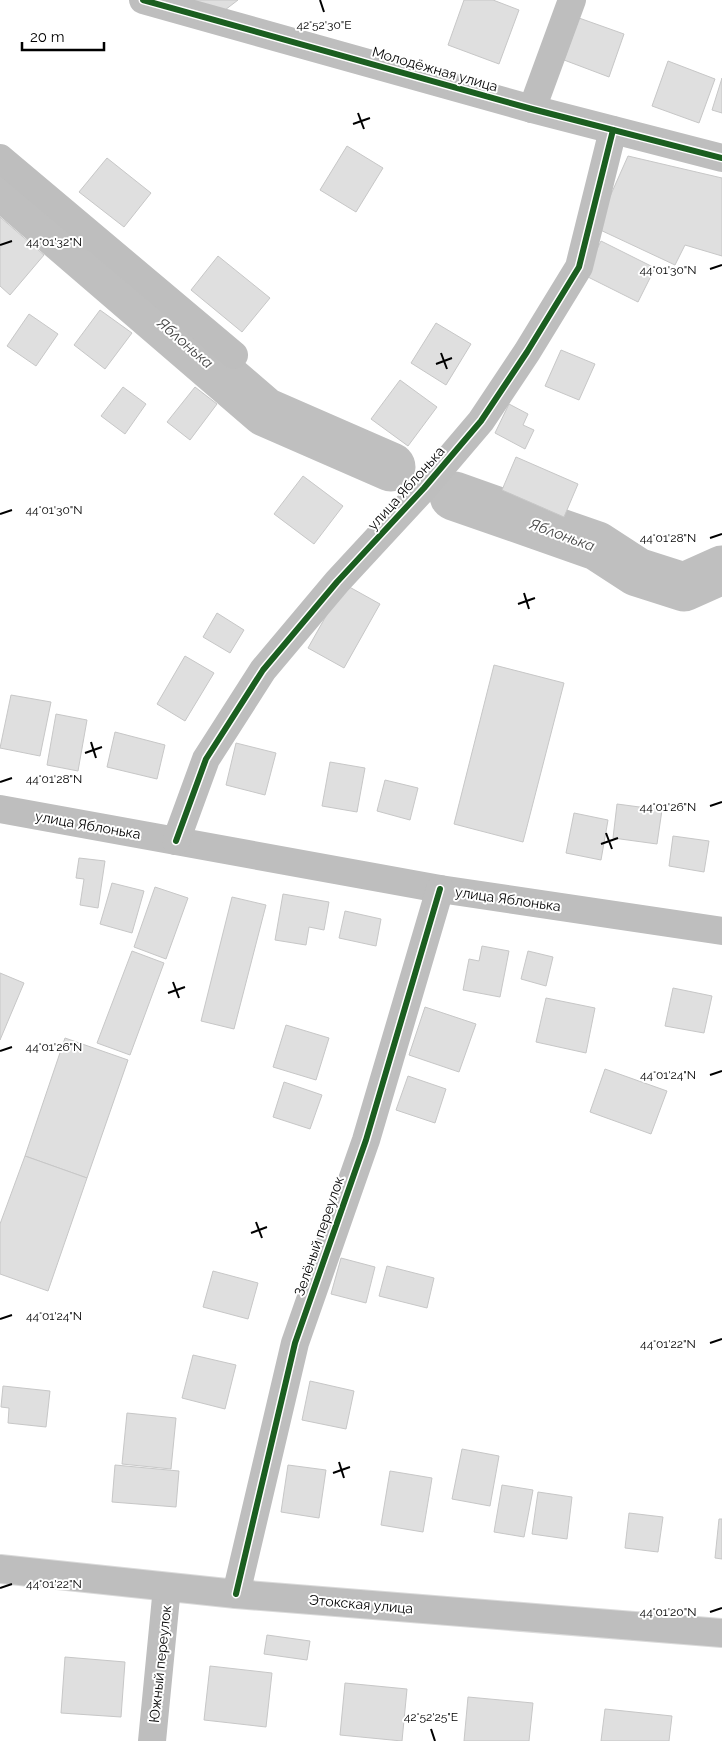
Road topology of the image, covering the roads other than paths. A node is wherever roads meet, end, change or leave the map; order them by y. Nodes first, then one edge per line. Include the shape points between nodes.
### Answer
1 (143, 0) edge
2 (572, 0) edge
3 (532, 109) junction
4 (613, 130) junction
5 (0, 158) edge
6 (722, 158) edge
7 (234, 355) dead end
8 (0, 809) edge
9 (176, 841) junction
10 (440, 889) junction
11 (722, 931) edge
12 (0, 1570) edge
13 (167, 1587) junction
14 (236, 1594) junction
15 (722, 1633) edge
16 (152, 1741) edge

1 - 3 street, Молодёжная улица
2 - 3 street
3 - 4 street, Молодёжная улица
4 - 6 street, Молодёжная улица
4 - 9 street, улица Яблонька via 579,267 548,318 481,421 263,670 206,759
5 - 7 street
8 - 9 street, улица Яблонька
9 - 10 street, улица Яблонька
10 - 11 street, улица Яблонька
10 - 14 street, Зелёный переулок via 366,1140 295,1343
12 - 13 street, Этокская улица
13 - 14 street, Этокская улица
13 - 16 street, Южный переулок
14 - 15 street, Этокская улица

